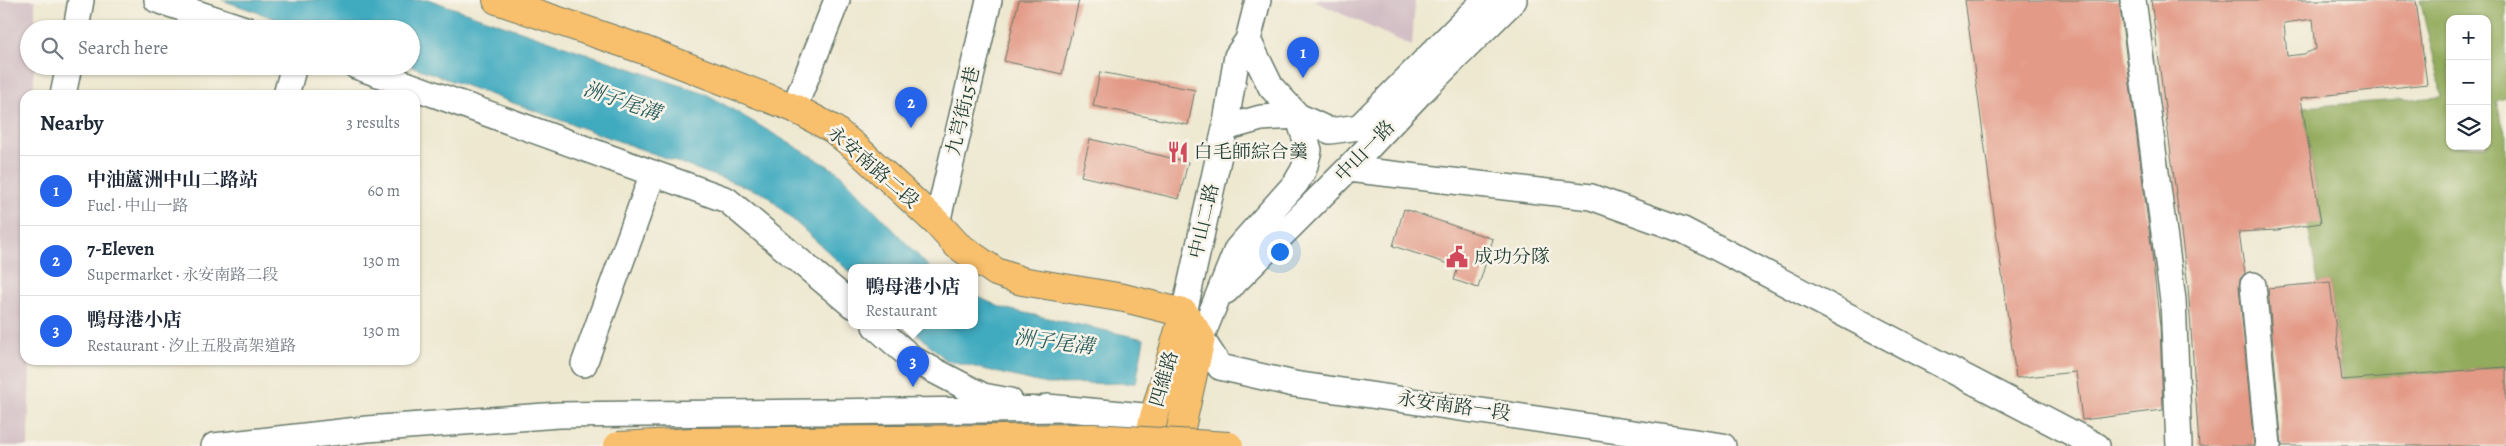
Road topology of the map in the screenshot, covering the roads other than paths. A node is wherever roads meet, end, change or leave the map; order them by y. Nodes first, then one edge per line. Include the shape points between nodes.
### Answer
1 (81, 0) edge
2 (156, 0) edge
3 (497, 0) edge
4 (837, 0) edge
5 (989, 0) edge
6 (1258, 0) edge
7 (1485, 0) edge
8 (1514, 0) edge
9 (2133, 0) edge
10 (78, 20) edge
11 (217, 20) edge
12 (1248, 40) junction
13 (67, 75) edge
14 (292, 75) edge
15 (381, 75) edge
16 (64, 90) edge
17 (287, 90) edge
18 (794, 108) junction
19 (1298, 116) junction
20 (1225, 128) junction
21 (1348, 169) junction
22 (653, 173) junction
23 (937, 223) junction
24 (2253, 284) dead end
25 (848, 302) edge
26 (1215, 302) junction
27 (1184, 313) junction
28 (878, 329) edge
29 (1202, 338) junction
30 (584, 364) dead end
31 (1063, 409) junction
32 (1154, 416) junction
33 (214, 446) edge
34 (618, 446) edge
35 (1147, 446) edge
36 (1176, 446) edge
37 (1229, 446) edge
38 (1723, 446) edge
39 (2098, 446) edge
40 (2179, 446) edge
41 (2268, 446) edge

1 - 10 street
2 - 11 street
3 - 18 main road, 永安南路二段 via 644,50
4 - 18 street
5 - 23 street, 九芎街15巷
6 - 12 street, 中山二路
7 - 19 street, 中山一路 via 1359,127 1330,131
8 - 21 street, 中山一路
9 - 40 street via 2173,300
12 - 19 street, 中山一路 via 1271,86
12 - 20 street, 中山二路 via 1237,56
13 - 16 street
14 - 17 street
15 - 22 street
18 - 23 main road, 永安南路二段 via 840,134
19 - 20 street via 1261,118
19 - 26 street, 中山一路 via 1309,150 1304,169 1296,183 1237,249
20 - 27 street, 中山二路
21 - 26 street, 中山一路
21 - 39 street via 1591,197 1683,230
22 - 25 street via 727,200
22 - 30 street
23 - 27 main road, 永安南路二段 via 957,245 996,272 1022,281 1124,298
24 - 41 street
26 - 29 street, 中山一路
27 - 29 main road
27 - 32 main road, 四維路
28 - 31 street via 914,360 983,396
29 - 36 main road, 四維路
29 - 38 street, 永安南路一段 via 1220,367 1294,384
31 - 32 street
31 - 33 street via 560,415 368,429
32 - 35 main road, 四維路
34 - 37 main road, bridge via 692,442 1093,438

